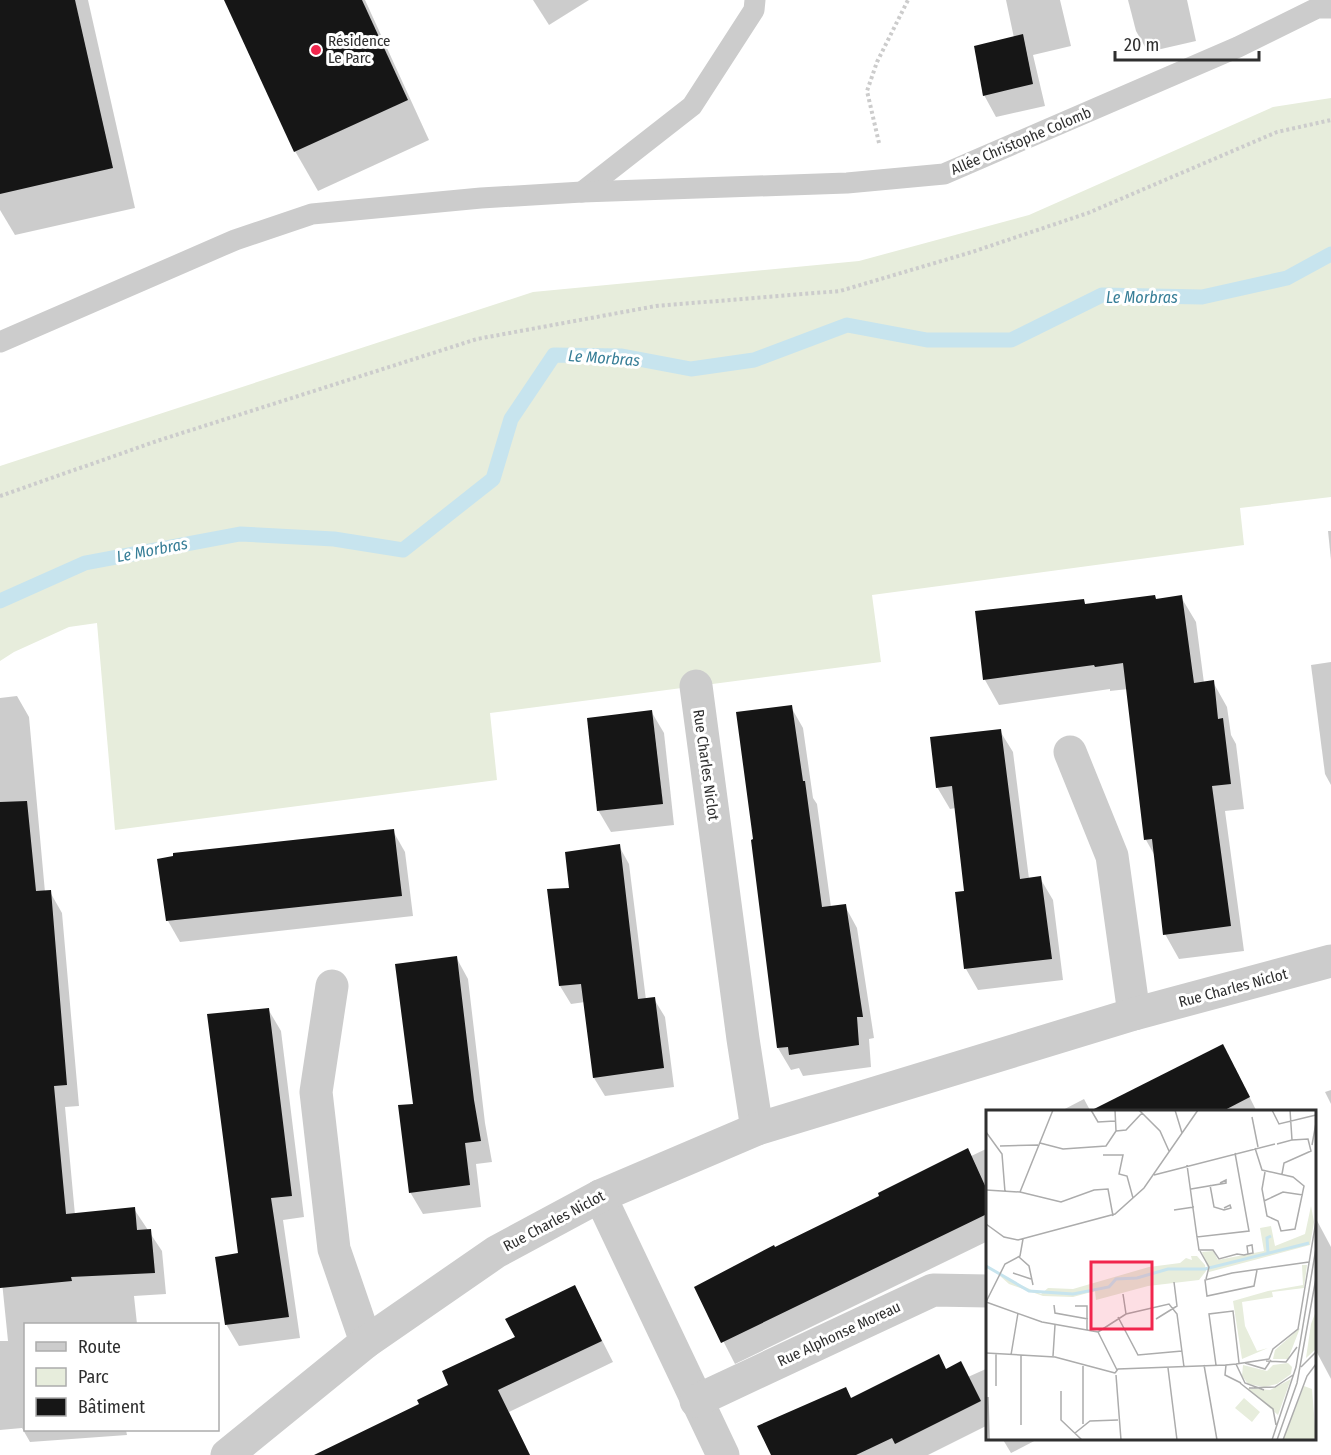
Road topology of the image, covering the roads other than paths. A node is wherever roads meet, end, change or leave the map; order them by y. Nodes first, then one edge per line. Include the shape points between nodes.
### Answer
1 (755, 0) edge
2 (1331, 8) edge
3 (582, 192) junction
4 (0, 342) edge
5 (696, 686) dead end
6 (1070, 752) dead end
7 (1331, 961) edge
8 (332, 986) dead end
9 (1134, 1014) junction
10 (757, 1128) junction
11 (600, 1196) junction
12 (986, 1291) edge
13 (366, 1342) junction
14 (696, 1401) junction
15 (227, 1455) edge
16 (723, 1455) edge

1 - 3 lane via 754,10 692,106
2 - 3 lane, Allée Christophe Colomb via 1317,8 1238,47 944,174 847,183
3 - 4 lane, Allée Christophe Colomb via 312,214 235,240
5 - 10 street, Rue Charles Niclot
6 - 9 street via 1112,856
7 - 9 street, Rue Charles Niclot
8 - 13 street via 316,1092 334,1249
9 - 10 street, Rue Charles Niclot
10 - 11 street, Rue Charles Niclot
11 - 13 street, Rue Charles Niclot via 496,1252
11 - 14 street
12 - 14 street, Rue Alphonse Moreau via 933,1290
13 - 15 street, Rue Charles Niclot
14 - 16 street

